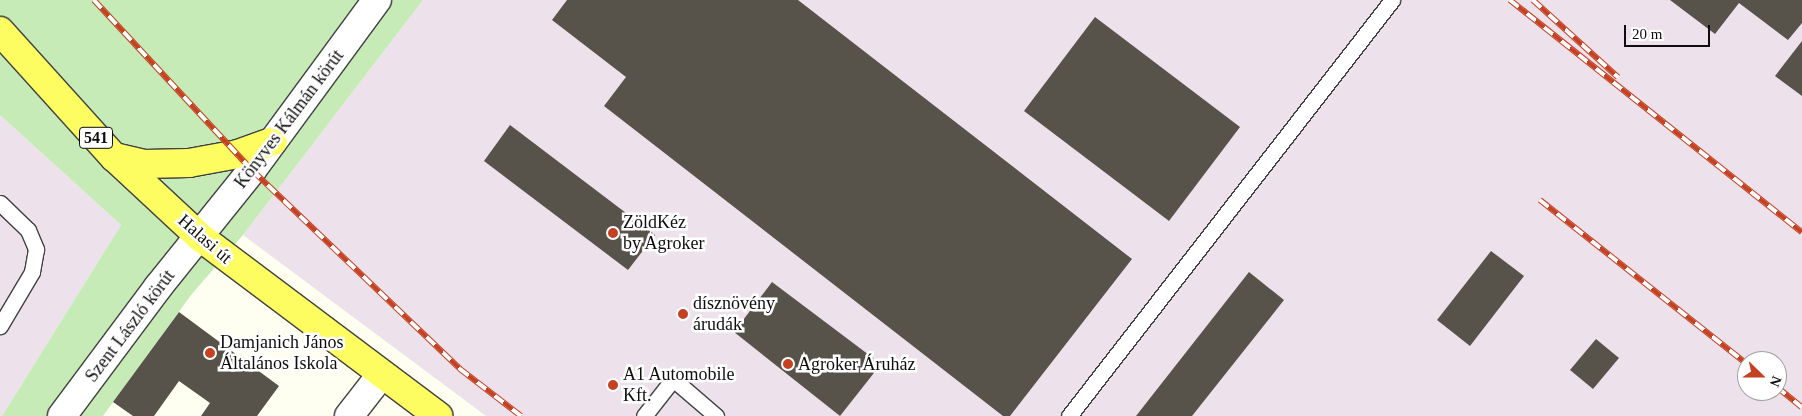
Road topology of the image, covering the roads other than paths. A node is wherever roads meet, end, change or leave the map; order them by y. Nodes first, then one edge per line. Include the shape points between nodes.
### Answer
1 (377, 0) edge
2 (1392, 0) edge
3 (0, 31) edge
4 (273, 141) junction
5 (114, 157) junction
6 (0, 203) edge
7 (200, 237) junction
8 (0, 326) edge
9 (381, 374) junction
10 (62, 416) edge
11 (348, 416) edge
12 (438, 416) edge
13 (644, 416) edge
14 (716, 416) edge
15 (1069, 416) edge

1 - 4 street, Könyves Kálmán körút
2 - 15 lane
3 - 5 main road, Halasi út / 541
4 - 5 main road via 238,154 189,163 144,164
4 - 7 street, Könyves Kálmán körút
5 - 7 main road, Halasi út / 541
6 - 8 lane via 28,230 36,249 32,272
7 - 9 main road, Halasi út / 541
7 - 10 street, Szent László körút via 158,287
9 - 11 street
9 - 12 main road, Halasi út / 541
13 - 14 lane via 673,379

